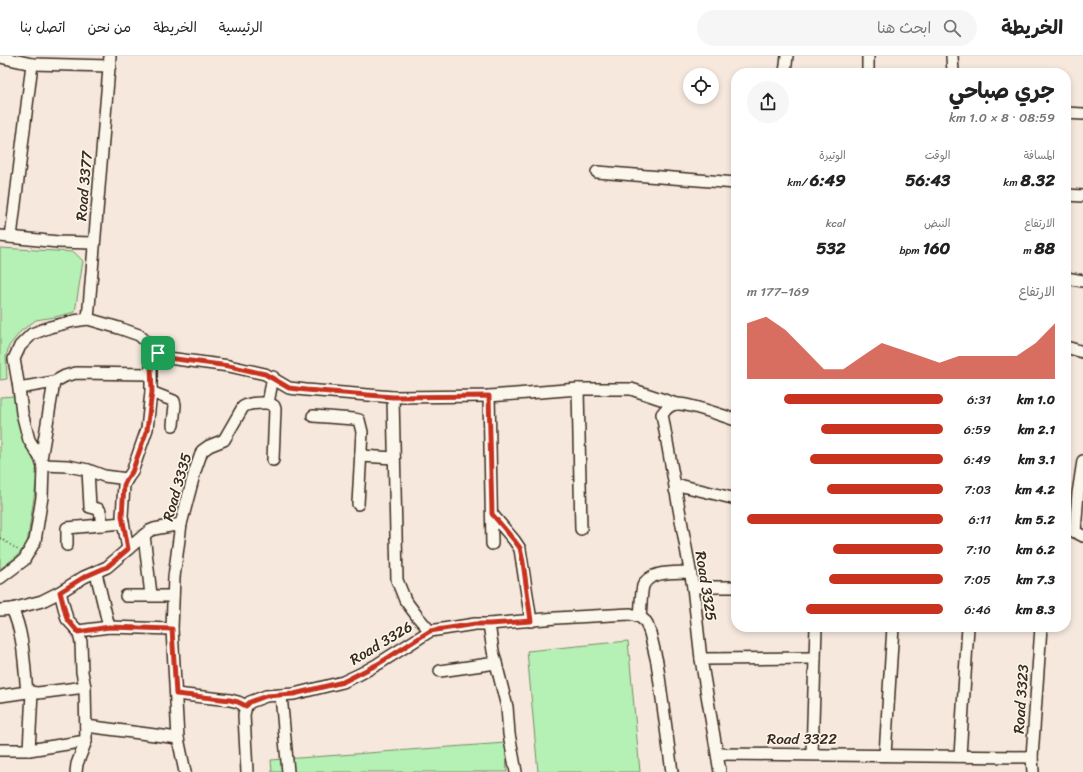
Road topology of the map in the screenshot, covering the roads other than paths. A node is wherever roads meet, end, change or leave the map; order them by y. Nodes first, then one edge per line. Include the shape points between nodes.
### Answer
1 (787, 56) edge
2 (868, 56) edge
3 (952, 56) edge
4 (0, 57) edge
5 (110, 61) edge
6 (32, 64) junction
7 (786, 68) edge
8 (868, 68) edge
9 (953, 68) edge
10 (1071, 113) edge
11 (1083, 114) edge
12 (597, 172) dead end
13 (731, 183) edge
14 (1071, 195) edge
15 (1083, 196) edge
16 (6, 236) edge
17 (93, 244) junction
18 (1071, 279) edge
19 (1083, 281) edge
20 (88, 319) junction
21 (1071, 348) edge
22 (1083, 352) edge
23 (158, 353) junction
24 (150, 374) junction
25 (273, 377) junction
26 (54, 382) junction
27 (19, 388) junction
28 (578, 389) junction
29 (152, 392) junction
30 (642, 392) junction
31 (489, 396) junction
32 (393, 397) junction
33 (268, 403) junction
34 (669, 408) junction
35 (313, 416) dead end
36 (731, 418) edge
37 (173, 425) dead end
38 (361, 456) junction
39 (394, 458) junction
40 (273, 460) dead end
41 (1083, 461) edge
42 (42, 463) junction
43 (88, 470) junction
44 (127, 479) junction
45 (675, 490) junction
46 (731, 498) edge
47 (358, 504) dead end
48 (492, 514) junction
49 (123, 523) junction
50 (181, 524) junction
51 (102, 525) junction
52 (581, 529) dead end
53 (1075, 532) edge
54 (144, 535) junction
55 (492, 544) dead end
56 (67, 545) dead end
57 (128, 549) junction
58 (689, 572) junction
59 (96, 573) junction
60 (0, 578) edge
61 (693, 587) junction
62 (731, 587) edge
63 (60, 592) junction
64 (151, 595) junction
65 (126, 596) dead end
66 (174, 596) junction
67 (0, 610) edge
68 (12, 610) junction
69 (640, 617) junction
70 (531, 621) junction
71 (489, 624) junction
72 (109, 627) junction
73 (172, 629) junction
74 (430, 631) junction
75 (78, 632) junction
76 (816, 632) edge
77 (893, 632) edge
78 (968, 632) edge
79 (1041, 632) edge
80 (815, 658) junction
81 (701, 659) junction
82 (496, 664) junction
83 (440, 671) dead end
84 (85, 687) junction
85 (30, 692) junction
86 (176, 694) junction
87 (281, 695) junction
88 (0, 696) edge
89 (245, 711) junction
90 (86, 726) junction
91 (178, 738) junction
92 (86, 741) junction
93 (0, 750) edge
94 (29, 750) junction
95 (718, 754) junction
96 (812, 754) junction
97 (885, 755) junction
98 (960, 756) junction
99 (1032, 757) junction
100 (76, 772) edge
101 (185, 772) edge
102 (247, 772) edge
103 (288, 772) edge
104 (516, 772) edge
105 (672, 772) edge
106 (720, 772) edge
107 (1033, 772) edge

1 - 7 street
2 - 8 street
3 - 9 street
4 - 6 street
5 - 6 street
5 - 17 street, Road 3377
6 - 16 street
10 - 11 street
12 - 13 street
14 - 15 street
16 - 17 street
17 - 20 street, Road 3377
18 - 19 street
20 - 23 street via 139,335
20 - 27 street via 50,326 32,334 20,346 14,359
21 - 22 street
23 - 24 street via 152,362
23 - 25 street via 168,358 229,366
24 - 26 street via 76,373
24 - 29 street
25 - 32 street via 289,388
25 - 33 street
26 - 27 street
26 - 42 street
27 - 42 street via 29,440
28 - 30 street via 631,389
28 - 31 street
28 - 52 street
29 - 37 street via 174,400
29 - 44 street via 147,430
30 - 34 street
30 - 34 street via 657,405
31 - 32 street
31 - 48 street
32 - 39 street
33 - 40 street via 274,409
33 - 50 street, Road 3335 via 247,404 224,440 202,451
34 - 36 street via 686,404
34 - 45 street, Road 3325
35 - 38 street via 359,420 362,432
38 - 39 street
38 - 47 street
39 - 74 street via 397,580 405,600
41 - 53 street
42 - 43 street
42 - 60 street via 42,497 34,541 24,560
43 - 44 street via 104,476
43 - 51 street via 90,507 98,509
44 - 49 street via 124,485
45 - 46 street via 683,486
45 - 58 street, Road 3325
48 - 55 street
48 - 70 street via 520,548
49 - 51 street
49 - 57 street
50 - 54 street via 154,529
50 - 66 street, Road 3335
51 - 56 street via 67,528
54 - 57 street
54 - 64 street, Road 3335
57 - 59 street
58 - 61 street, Road 3325
58 - 69 street via 651,577 644,585
59 - 63 street via 84,577
59 - 72 street
61 - 62 street
61 - 81 street, Road 3325
63 - 68 street via 42,601
63 - 75 street via 67,619
64 - 65 street
64 - 66 street
66 - 73 street, Road 3335
67 - 68 street
68 - 85 street
69 - 70 street, Road 3326 via 630,614
69 - 105 street via 646,622 657,662
70 - 71 street, Road 3326
71 - 74 street, Road 3326
71 - 82 street
72 - 73 street
72 - 75 street
73 - 86 street, Road 3335
74 - 87 street, Road 3326 via 378,664 343,682
75 - 84 street
76 - 80 street
77 - 97 street
78 - 98 street
79 - 99 street, Road 3323
80 - 81 street
80 - 96 street
81 - 95 street, Road 3325
82 - 83 street
82 - 104 street via 507,707
84 - 85 street
84 - 90 street
85 - 88 street
85 - 94 street
86 - 89 street via 230,700 238,702
86 - 91 street, Road 3335
87 - 89 street, Road 3326 via 266,696 250,702
87 - 103 street
89 - 102 street
90 - 91 street
90 - 92 street
91 - 101 street, Road 3335
92 - 94 street
92 - 100 street
93 - 94 street
95 - 96 street, Road 3322
95 - 106 street, Road 3325
96 - 97 street, Road 3322
97 - 98 street, Road 3322
98 - 99 street, Road 3322
99 - 107 street, Road 3323

